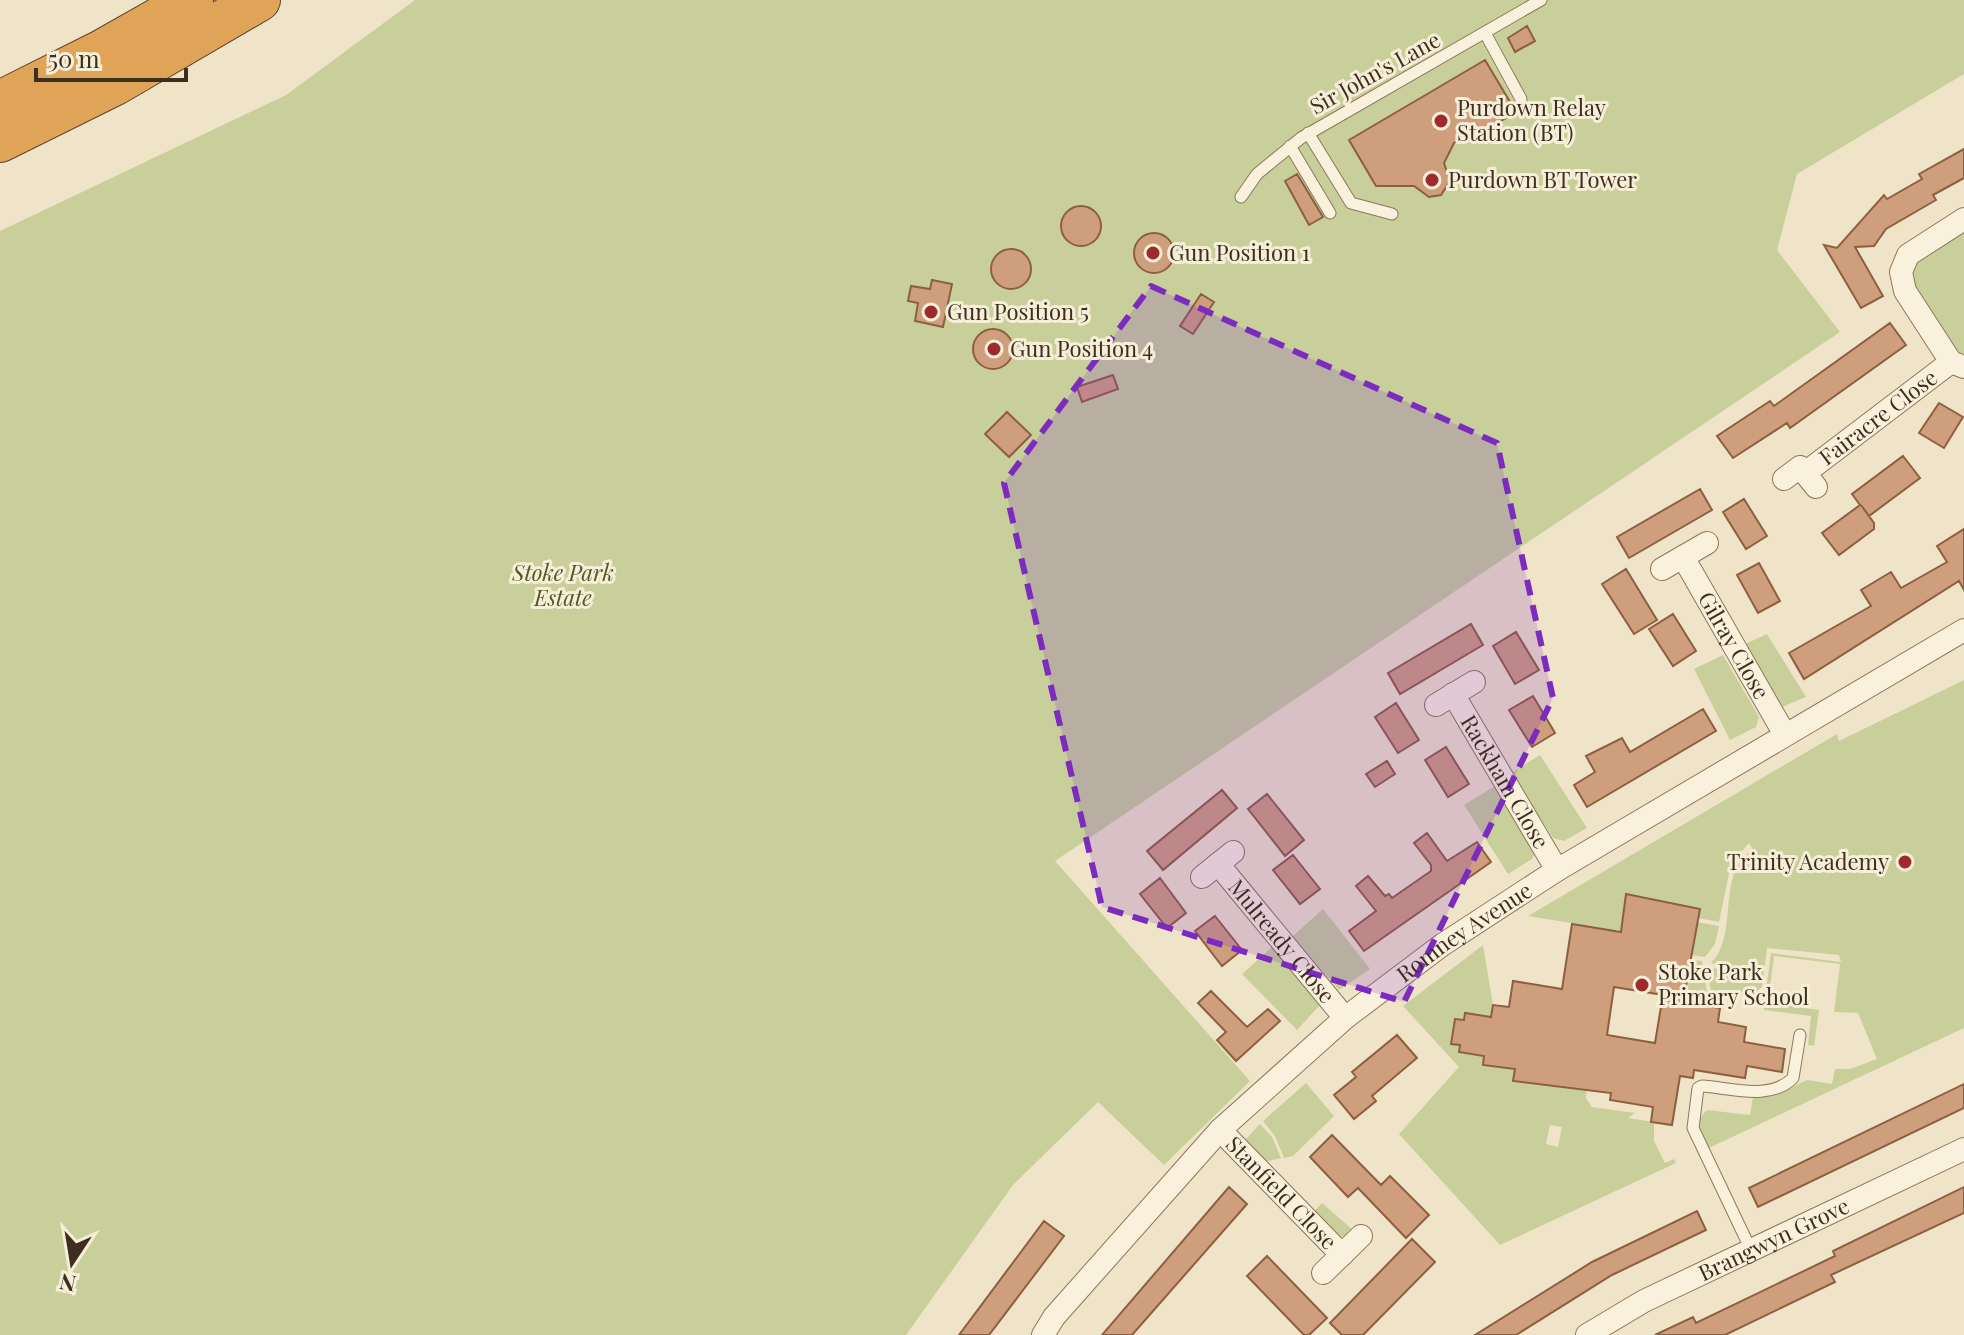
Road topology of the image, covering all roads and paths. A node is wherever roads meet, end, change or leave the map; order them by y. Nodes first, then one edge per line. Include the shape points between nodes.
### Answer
1 (192, 0) edge
2 (259, 0) edge
3 (1541, 0) edge
4 (1485, 33) junction
5 (1521, 99) dead end
6 (0, 102) edge
7 (1308, 133) junction
8 (0, 141) edge
9 (1290, 146) junction
10 (1241, 197) dead end
11 (1330, 213) dead end
12 (1392, 214) dead end
13 (1964, 219) edge
14 (1958, 364) edge
15 (1802, 480) dead end
16 (1707, 543) dead end
17 (1683, 557) junction
18 (1662, 569) dead end
19 (1964, 630) edge
20 (1474, 682) dead end
21 (1784, 733) junction
22 (1218, 864) dead end
23 (1557, 870) junction
24 (1345, 1018) junction
25 (1800, 1035) dead end
26 (1220, 1130) junction
27 (1964, 1149) edge
28 (1361, 1236) dead end
29 (1751, 1250) junction
30 (1342, 1255) junction
31 (1323, 1273) dead end
32 (1043, 1335) edge
33 (1587, 1335) edge

1 - 6 highway
2 - 8 highway via 115,84
3 - 4 lane, Sir John's Lane
4 - 5 lane
4 - 7 lane, Sir John's Lane
7 - 9 lane, Sir John's Lane
7 - 12 lane via 1351,203
9 - 10 lane, Sir John's Lane via 1257,174
9 - 11 lane
13 - 14 street via 1912,251 1901,272 1905,291
14 - 15 street, Fairacre Close
16 - 17 street
17 - 18 street
17 - 21 street, Gilray Close
19 - 21 street, Romney Avenue
20 - 23 street, Rackham Close via 1444,700
21 - 23 street, Romney Avenue
22 - 24 street, Mulready Close
23 - 24 street, Romney Avenue via 1442,945
24 - 26 street, Romney Avenue
25 - 29 lane via 1794,1077 1778,1089 1698,1088 1693,1128
26 - 30 street, Stanfield Close
26 - 32 street, Romney Avenue
27 - 29 street, Brangwyn Grove
28 - 30 street, Stanfield Close
29 - 33 street, Brangwyn Grove
30 - 31 street, Stanfield Close

